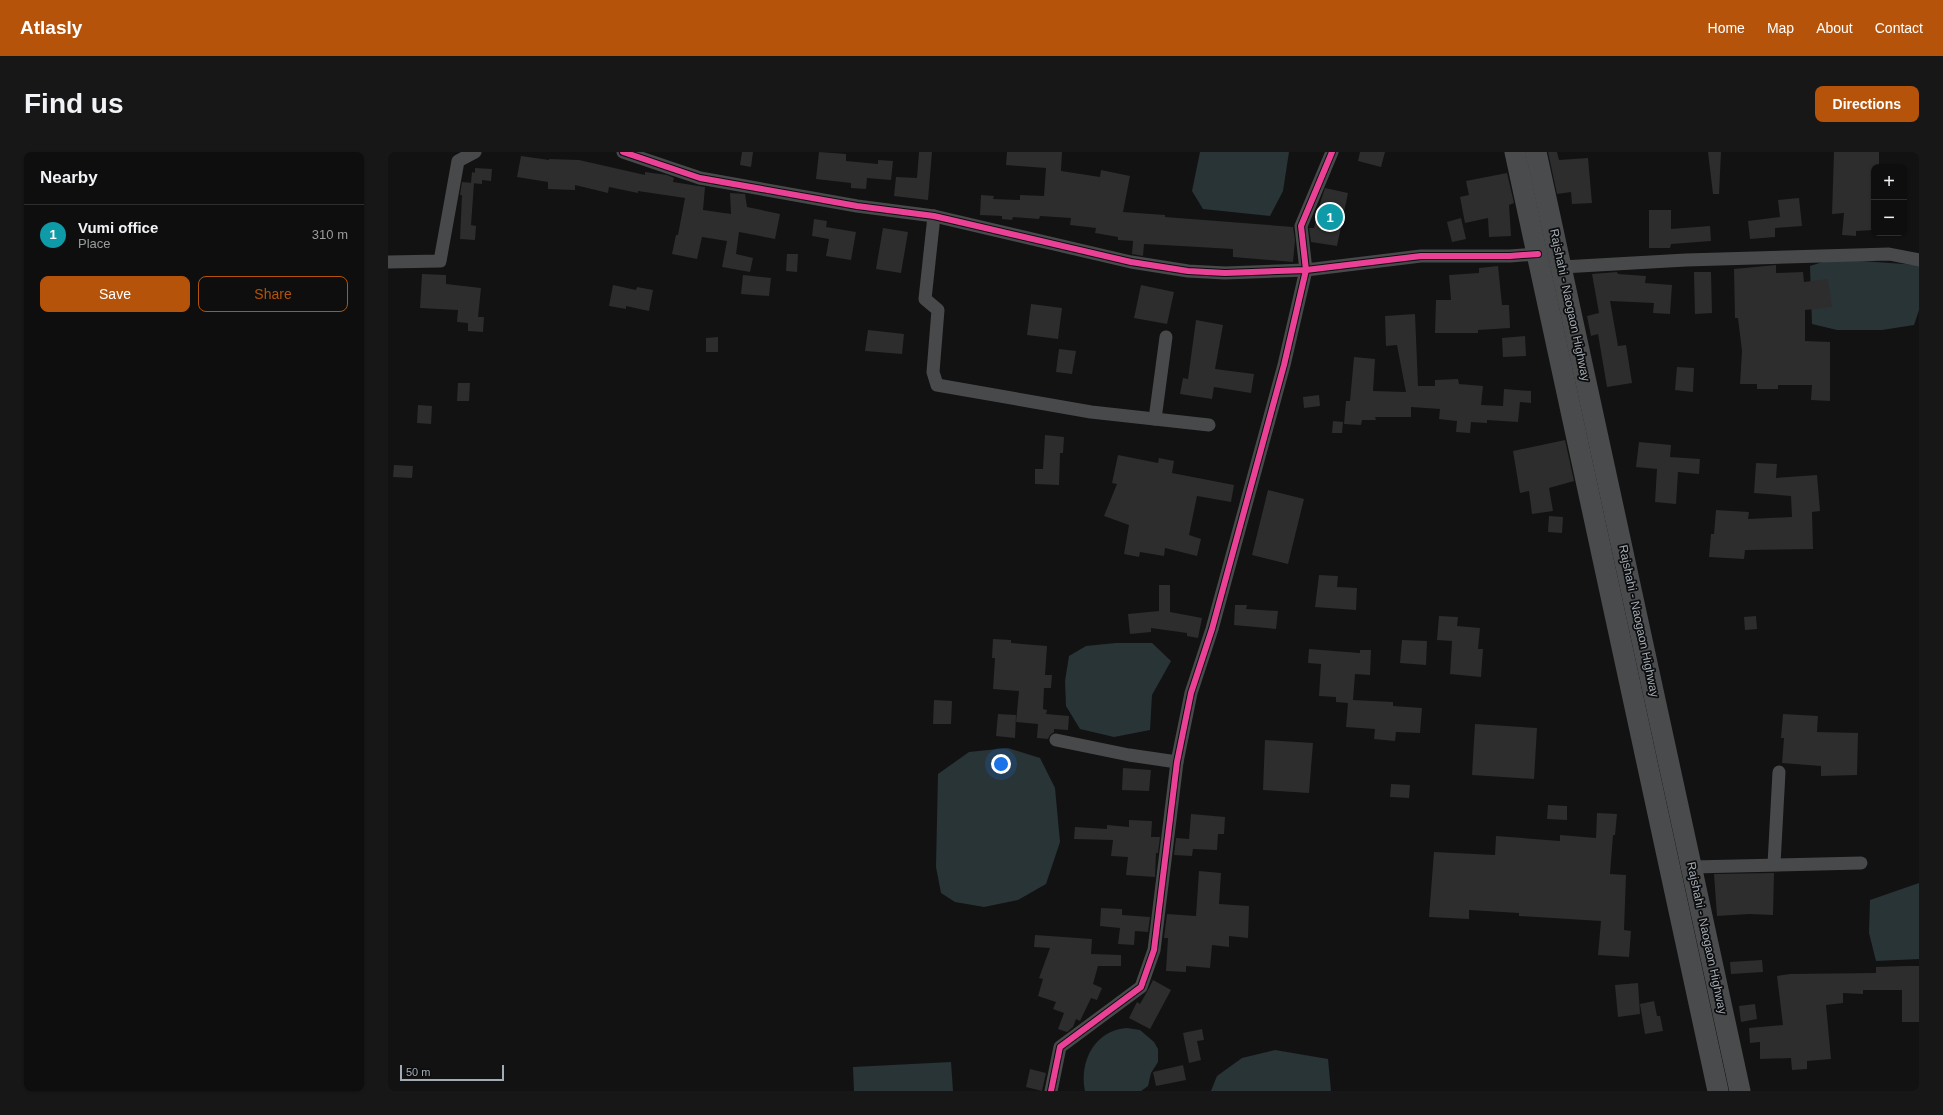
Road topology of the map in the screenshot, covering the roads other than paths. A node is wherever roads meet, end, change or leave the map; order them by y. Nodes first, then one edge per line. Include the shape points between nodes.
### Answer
1 (475, 152) edge
2 (623, 152) edge
3 (1332, 152) edge
4 (1514, 152) edge
5 (1536, 152) edge
6 (934, 216) junction
7 (1538, 254) junction
8 (1919, 260) edge
9 (388, 262) edge
10 (1562, 267) junction
11 (1306, 270) junction
12 (1166, 337) dead end
13 (1588, 389) junction
14 (1568, 394) junction
15 (1155, 419) junction
16 (1209, 425) dead end
17 (1056, 740) dead end
18 (1177, 762) junction
19 (1779, 772) dead end
20 (1860, 862) dead end
21 (1774, 864) junction
22 (1692, 866) junction
23 (1051, 1091) edge
24 (1718, 1091) edge
25 (1740, 1091) edge

1 - 9 street via 458,161 440,261
2 - 6 street via 700,178 843,204
3 - 11 street via 1301,226
4 - 7 main road, Rajshahi - Naogaon Highway
5 - 10 main road, Rajshahi - Naogaon Highway
6 - 11 street via 1131,262 1188,271 1225,273
6 - 15 street via 925,299 938,310 933,372 937,385 1091,412
7 - 11 street via 1421,256
7 - 14 main road, Rajshahi - Naogaon Highway
8 - 10 street via 1889,254 1686,260
10 - 13 main road, Rajshahi - Naogaon Highway
11 - 18 street via 1284,365 1214,621 1191,693
12 - 15 street
13 - 14 main road
13 - 22 main road, Rajshahi - Naogaon Highway
14 - 24 main road, Rajshahi - Naogaon Highway
15 - 16 street
17 - 18 street
18 - 23 street via 1154,950 1141,987 1060,1047
19 - 21 street
20 - 21 street
21 - 22 street
22 - 25 main road, Rajshahi - Naogaon Highway

